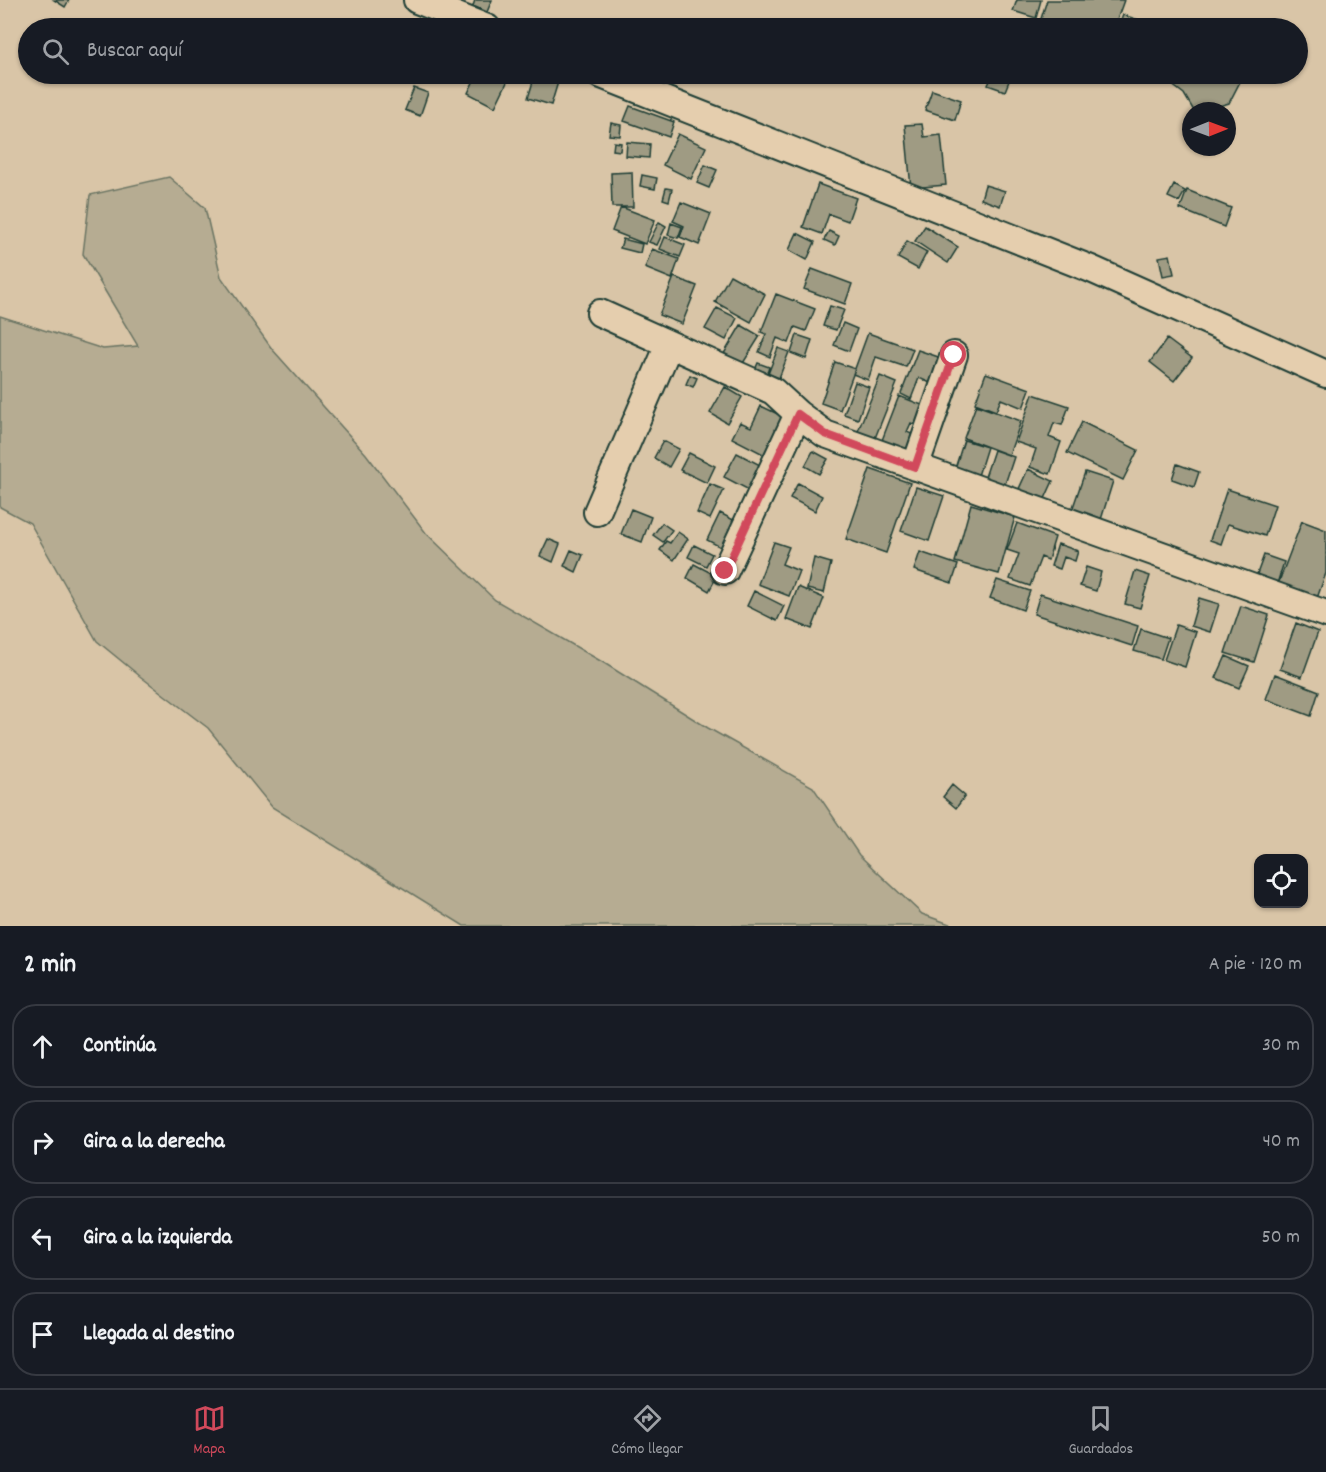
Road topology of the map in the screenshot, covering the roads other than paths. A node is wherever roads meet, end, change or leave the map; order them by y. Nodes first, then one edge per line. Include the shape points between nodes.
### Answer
1 (417, 0) edge
2 (462, 18) edge
3 (624, 84) edge
4 (600, 313) dead end
5 (669, 345) junction
6 (954, 355) dead end
7 (1326, 374) edge
8 (798, 414) junction
9 (915, 467) junction
10 (597, 512) dead end
11 (725, 571) dead end
12 (1326, 615) edge

1 - 2 street
3 - 7 street via 1091,269
4 - 5 street
5 - 8 street via 773,391
5 - 10 street
6 - 9 street
8 - 9 street via 825,434
8 - 11 street
9 - 12 street

